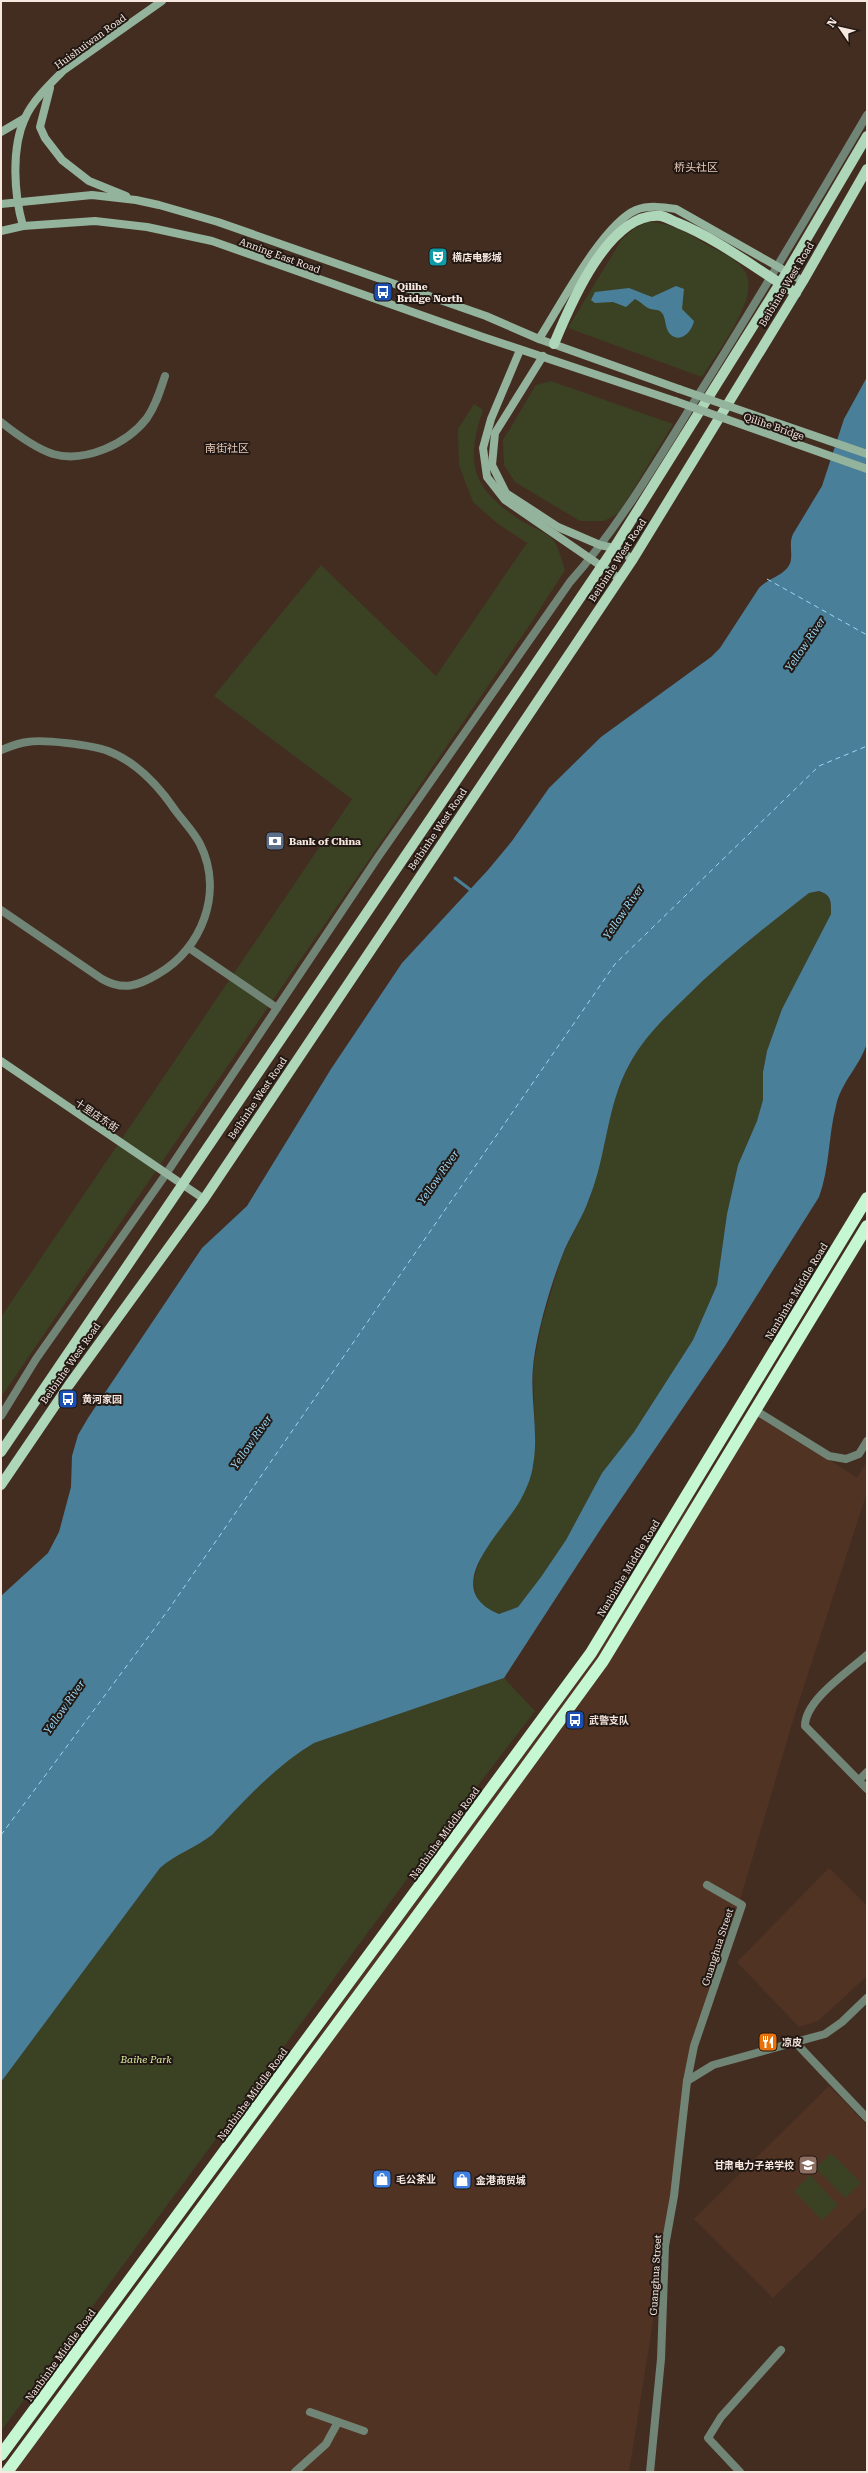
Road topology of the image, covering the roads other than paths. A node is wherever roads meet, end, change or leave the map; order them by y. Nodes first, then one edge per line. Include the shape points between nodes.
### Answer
1 (162, 1) edge
2 (51, 84) junction
3 (867, 115) edge
4 (25, 118) junction
5 (1, 132) edge
6 (867, 136) edge
7 (867, 170) edge
8 (136, 200) junction
9 (16, 201) junction
10 (1, 204) edge
11 (22, 226) junction
12 (1, 231) edge
13 (778, 267) junction
14 (787, 272) junction
15 (771, 278) junction
16 (803, 280) junction
17 (780, 284) junction
18 (796, 293) junction
19 (539, 339) junction
20 (554, 344) junction
21 (520, 350) junction
22 (543, 356) junction
23 (165, 376) dead end
24 (1, 422) edge
25 (867, 454) edge
26 (867, 469) edge
27 (600, 546) junction
28 (614, 548) junction
29 (591, 558) junction
30 (633, 559) junction
31 (601, 566) junction
32 (620, 579) junction
33 (1, 750) edge
34 (1, 910) edge
35 (188, 948) junction
36 (277, 1008) junction
37 (1, 1061) edge
38 (166, 1174) junction
39 (182, 1186) junction
40 (867, 1198) edge
41 (204, 1199) junction
42 (867, 1226) edge
43 (755, 1410) junction
44 (1, 1416) edge
45 (867, 1441) edge
46 (1, 1452) edge
47 (1, 1486) edge
48 (867, 1655) edge
49 (867, 1772) edge
50 (858, 1780) junction
51 (867, 1789) edge
52 (708, 1886) dead end
53 (867, 1998) edge
54 (794, 2042) junction
55 (687, 2081) junction
56 (867, 2118) edge
57 (781, 2350) dead end
58 (310, 2412) dead end
59 (338, 2422) junction
60 (364, 2431) dead end
61 (1, 2455) edge
62 (7, 2472) edge
63 (295, 2472) edge
64 (650, 2472) edge
65 (740, 2472) edge

1 - 2 main road, Huishuiwan Road via 64,70
2 - 4 main road, Huishuiwan Road
2 - 8 main road, Huishuiwan Road via 40,127 45,138 62,160 88,181
3 - 13 street
4 - 5 main road, Huishuiwan Road
4 - 9 main road, Huishuiwan Road via 16,151
6 - 14 main road, Beibinhe West Road
7 - 16 main road, Beibinhe West Road
8 - 9 main road via 92,196
8 - 19 main road, Qilihe Bridge via 218,222 486,316
9 - 10 main road
9 - 11 main road, Huishuiwan Road
11 - 12 main road, Anning East Road
11 - 21 main road, Anning East Road via 95,221 147,227 212,242
13 - 14 main road
13 - 15 street
13 - 19 main road via 676,209 655,206 637,209 619,220 605,235
14 - 16 main road
14 - 17 main road, Beibinhe West Road
15 - 17 main road
15 - 20 main road via 694,230 661,216 635,221 607,244 572,302
15 - 27 street via 630,503
16 - 18 main road, Beibinhe West Road
17 - 18 main road
17 - 28 main road, Beibinhe West Road
18 - 30 main road, Beibinhe West Road
19 - 20 main road, Qilihe Bridge
20 - 25 main road, Qilihe Bridge, bridge
21 - 22 main road, Anning East Road
21 - 29 main road via 491,419 483,448 487,477 505,500
22 - 26 main road, Qilihe Bridge, bridge
22 - 27 main road via 495,434 492,465 506,493 558,527
23 - 24 street via 158,399 146,419 130,435 92,454 53,454 26,440
27 - 28 main road
27 - 29 street
28 - 30 main road
28 - 31 main road, Beibinhe West Road
29 - 31 main road
29 - 36 street via 570,582 378,857
30 - 32 main road, Beibinhe West Road
31 - 32 main road
31 - 39 main road, Beibinhe West Road
32 - 41 main road, Beibinhe West Road
33 - 35 street via 28,741 72,744 107,751 139,768 164,794 200,844 209,876 208,909 196,940
34 - 35 street via 112,985 129,987 145,982 174,965
35 - 36 street
36 - 38 street
37 - 38 main road, 十里店东街
38 - 39 main road, 十里店东街
38 - 44 street via 36,1359
39 - 41 main road, 十里店东街
39 - 46 main road, Beibinhe West Road
40 - 61 highway, Nanbinhe Middle Road via 591,1653
41 - 47 main road, Beibinhe West Road via 69,1385
42 - 43 highway
43 - 45 street via 829,1456 846,1459 859,1454
43 - 62 highway via 603,1661
48 - 50 street via 822,1695 805,1715 805,1726
49 - 50 street
50 - 51 street
52 - 55 street, Guanghua Street via 742,1905 694,2046
53 - 54 street via 825,2034
54 - 55 street via 713,2065
54 - 56 street
55 - 64 street, Guanghua Street via 674,2196 665,2246 661,2359
57 - 65 street via 721,2417 708,2438
58 - 59 street
59 - 60 street
59 - 63 street via 326,2444

